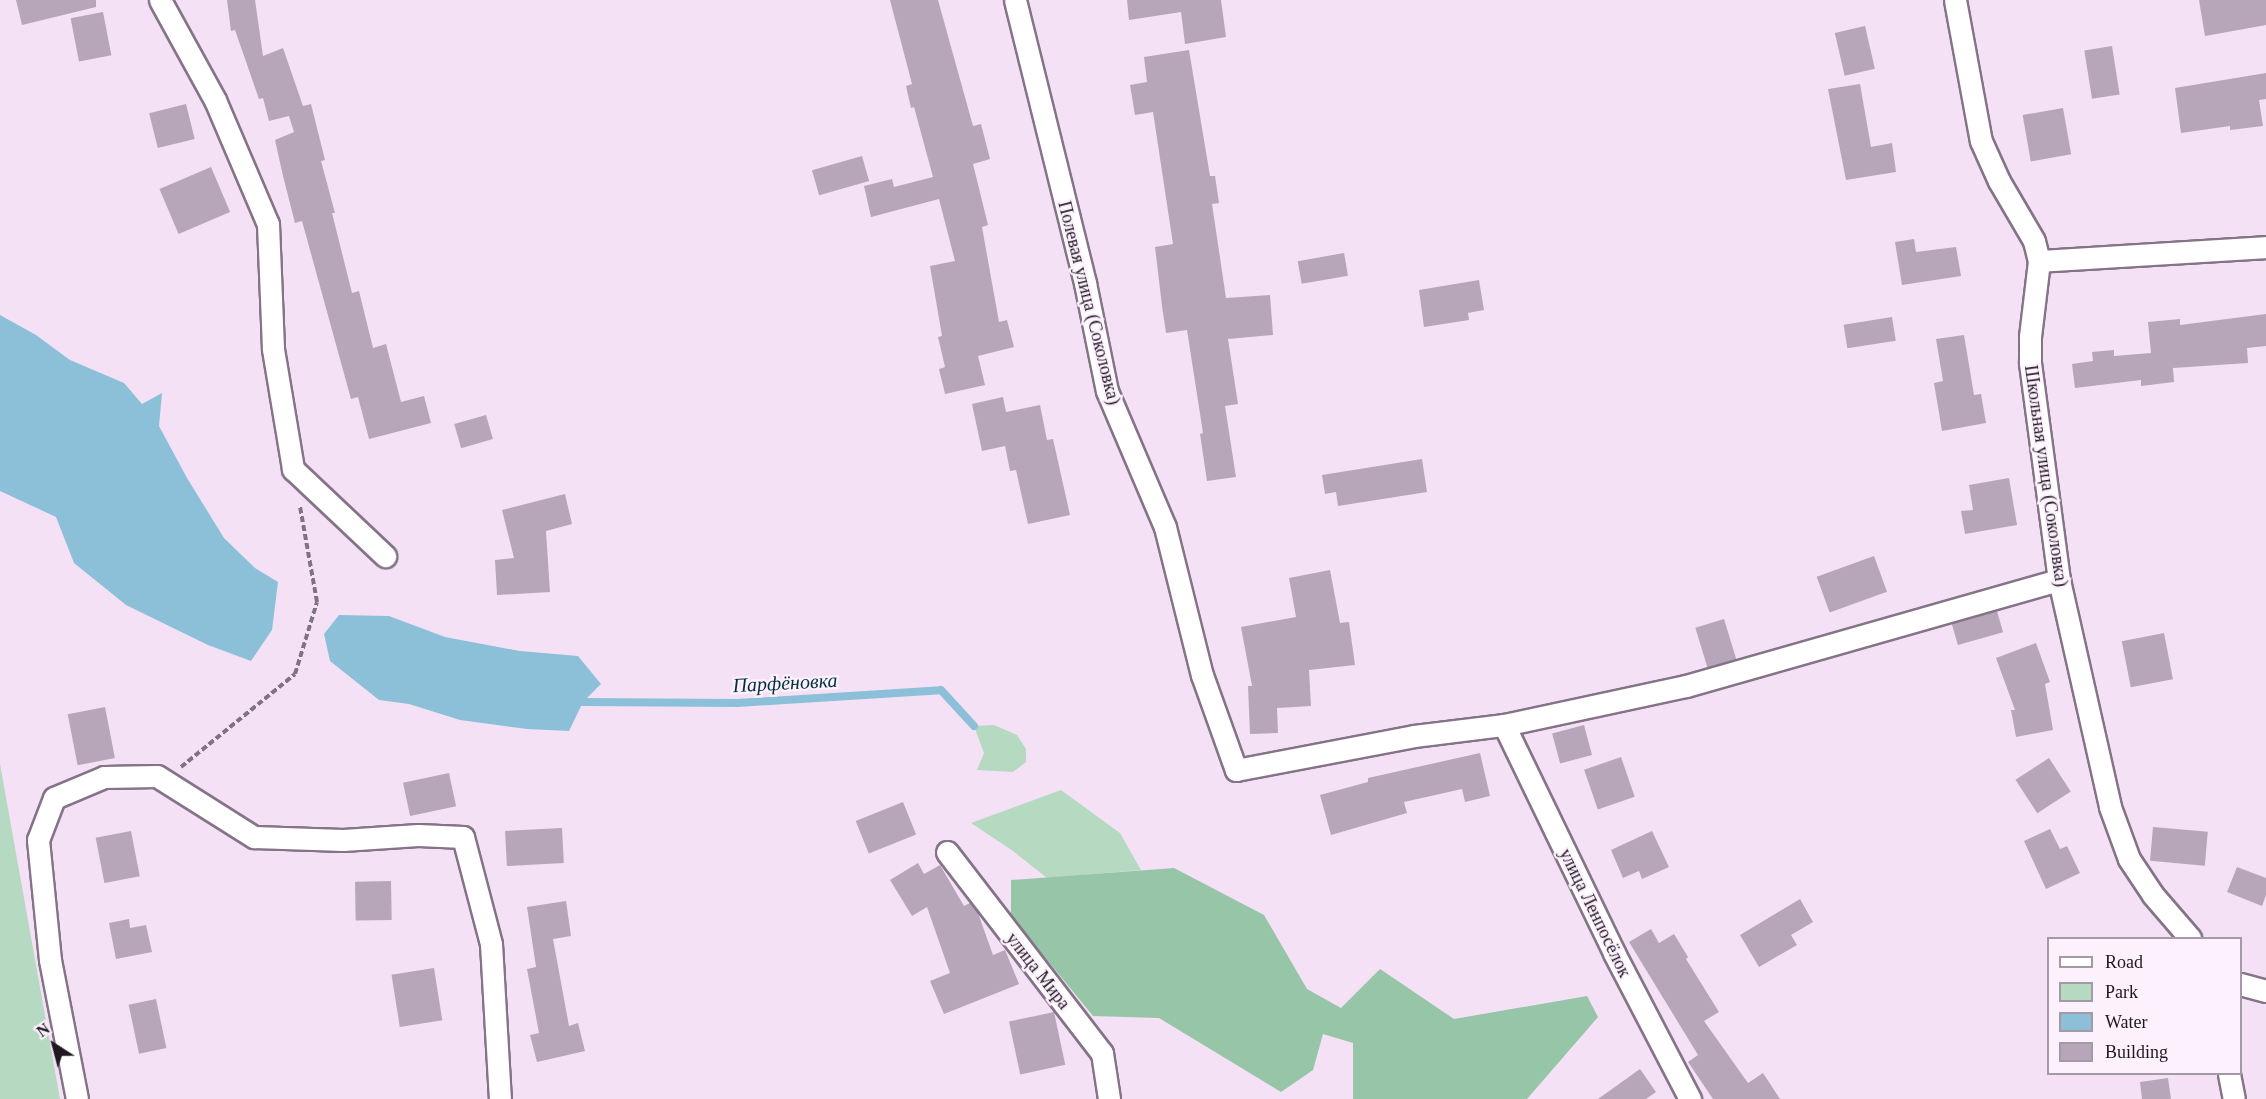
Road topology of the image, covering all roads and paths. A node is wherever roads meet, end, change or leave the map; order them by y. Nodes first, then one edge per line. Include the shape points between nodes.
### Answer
1 (160, 0) edge
2 (1015, 0) edge
3 (1955, 0) edge
4 (2266, 247) edge
5 (2039, 261) junction
6 (293, 468) junction
7 (385, 556) dead end
8 (2059, 580) junction
9 (1504, 725) junction
10 (164, 781) junction
11 (947, 852) dead end
12 (2188, 937) edge
13 (2242, 984) edge
14 (2266, 991) edge
15 (2229, 1075) edge
16 (77, 1099) edge
17 (500, 1099) edge
18 (1109, 1099) edge
19 (1690, 1099) edge
20 (2234, 1099) edge

1 - 6 street via 215,100 268,224 273,349
2 - 9 street, Полевая улица (Соколовка) via 1085,282 1107,391 1165,527 1202,675 1236,770 1414,736
3 - 5 street, Школьная улица (Соколовка) via 1981,141 2034,241
4 - 5 street
5 - 8 street, Школьная улица (Соколовка) via 2030,363
6 - 7 street
6 - 10 path via 317,602 295,674
8 - 9 street via 1686,686
8 - 12 street, Школьная улица (Соколовка) via 2110,807 2128,858 2152,895
9 - 19 street, улица Ленпосёлок via 1614,953
10 - 16 street via 157,776 104,777 54,798 38,840 50,960
10 - 17 street via 254,837 463,837 491,944
11 - 18 street, улица Мира via 1102,1053
13 - 14 street
15 - 20 street

